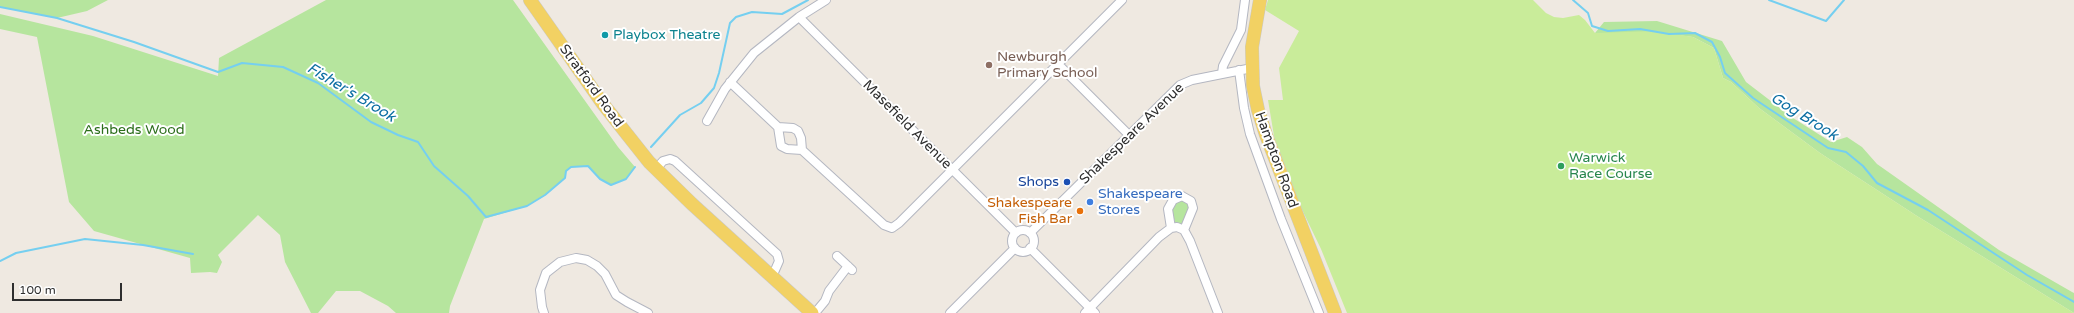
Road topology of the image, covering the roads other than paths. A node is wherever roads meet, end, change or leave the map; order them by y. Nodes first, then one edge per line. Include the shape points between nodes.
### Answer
1 (530, 0) edge
2 (826, 0) edge
3 (1122, 0) edge
4 (1245, 0) edge
5 (1260, 0) edge
6 (799, 17) junction
7 (1058, 64) junction
8 (1246, 69) junction
9 (1222, 73) junction
10 (730, 82) junction
11 (707, 121) dead end
12 (778, 127) junction
13 (1129, 135) junction
14 (802, 150) junction
15 (656, 169) junction
16 (952, 171) junction
17 (1170, 228) junction
18 (1184, 230) junction
19 (1016, 233) junction
20 (1030, 233) junction
21 (1015, 248) junction
22 (1030, 248) junction
23 (837, 256) dead end
24 (772, 277) junction
25 (1090, 311) edge
26 (544, 313) edge
27 (648, 313) edge
28 (814, 313) edge
29 (950, 313) edge
30 (1218, 313) edge
31 (1319, 313) edge
32 (1335, 313) edge

1 - 15 main road, Stratford Road via 618,124
2 - 6 street
3 - 7 street
4 - 9 street via 1241,30
5 - 8 main road, Hampton Road
6 - 10 street via 754,53
6 - 16 street, Masefield Avenue
7 - 13 street
7 - 16 street
8 - 9 street, Shakespeare Avenue
8 - 31 street, Hampton Road via 1246,117 1252,141
8 - 32 main road, Hampton Road via 1266,135
9 - 13 street, Shakespeare Avenue via 1180,85
10 - 11 street
10 - 12 street
12 - 14 street via 798,131
12 - 14 street via 781,146
13 - 20 street, Shakespeare Avenue
14 - 16 street via 892,228
15 - 24 main road, Stratford Road
15 - 24 street via 663,161 674,161 777,254 779,261
16 - 19 street, Masefield Avenue
17 - 18 street
17 - 18 street via 1169,206 1173,200 1182,196 1191,201 1193,208
17 - 25 street
18 - 30 street
19 - 20 street via 1022,230
19 - 21 street via 1012,242
20 - 22 street via 1033,242
21 - 22 street via 1024,251
21 - 29 street
22 - 25 street
23 - 28 street via 850,268 829,291 825,301
24 - 28 main road, Stratford Road
26 - 27 street via 540,290 546,274 560,262 576,258 587,260 597,266 605,274 616,295

